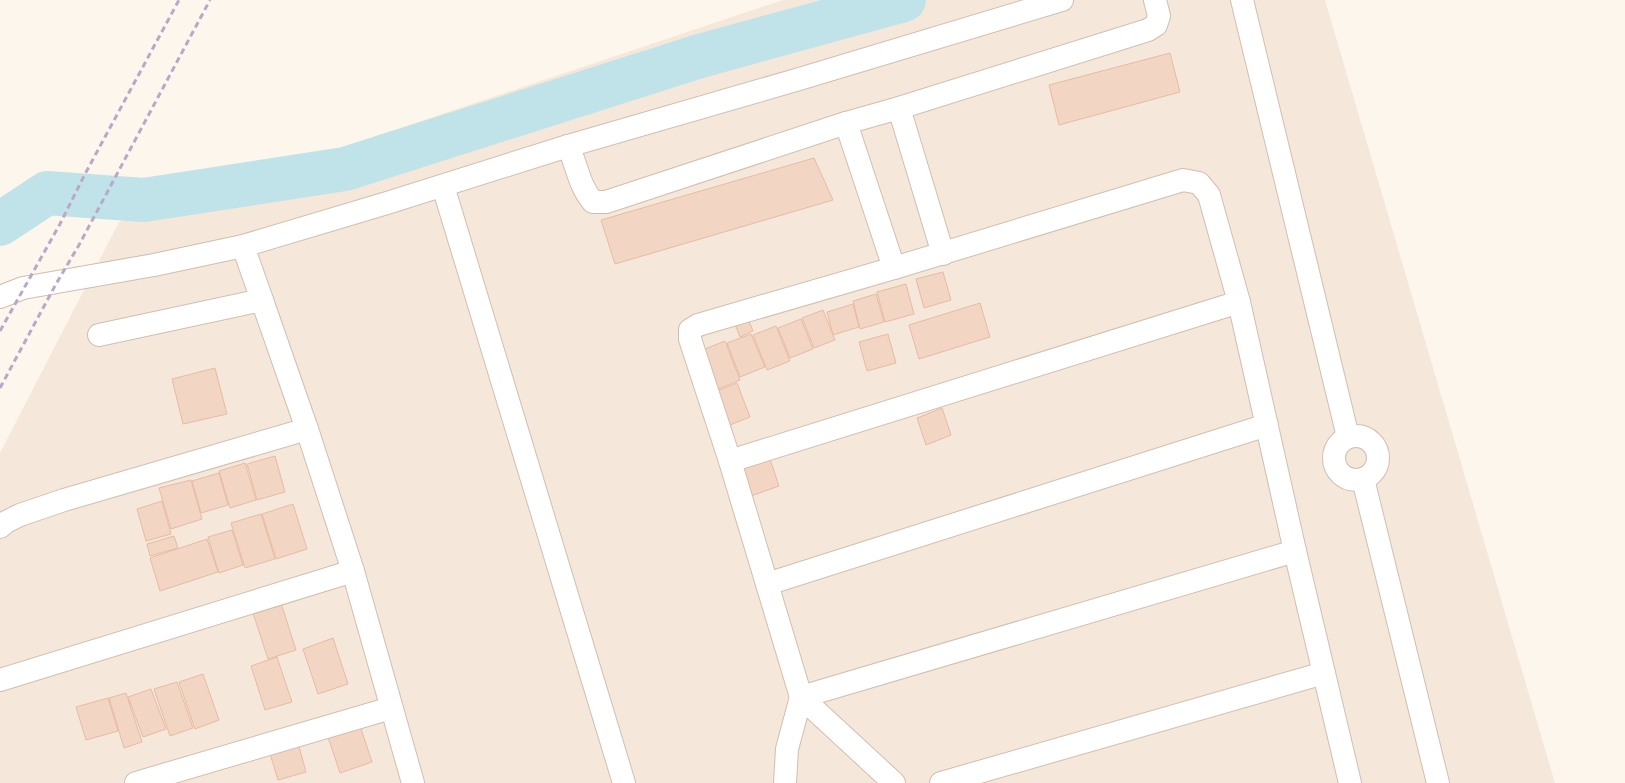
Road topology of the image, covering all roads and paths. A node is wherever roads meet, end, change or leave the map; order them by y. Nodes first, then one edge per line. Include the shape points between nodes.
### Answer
1 (1062, 0) edge
2 (1242, 0) edge
3 (1155, 1) edge
4 (899, 108) junction
5 (846, 123) junction
6 (570, 151) junction
7 (443, 186) junction
8 (246, 251) junction
9 (943, 254) junction
10 (894, 268) junction
11 (0, 297) edge
12 (262, 300) junction
13 (1239, 302) junction
14 (99, 335) dead end
15 (1267, 425) junction
16 (307, 429) junction
17 (1348, 437) junction
18 (730, 461) junction
19 (1363, 479) junction
20 (0, 527) edge
21 (1295, 552) junction
22 (353, 571) junction
23 (767, 584) junction
24 (1324, 673) junction
25 (0, 680) edge
26 (800, 697) junction
27 (391, 708) junction
28 (136, 783) edge
29 (413, 783) edge
30 (624, 783) edge
31 (785, 783) edge
32 (894, 783) edge
33 (941, 783) edge
34 (1350, 783) edge
35 (1438, 783) edge

1 - 6 street
2 - 17 street
3 - 4 street via 1158,16 1156,25 1148,30
4 - 5 street
4 - 9 street
5 - 6 street via 606,202 593,202 587,195
5 - 10 street
6 - 7 street
7 - 8 street
7 - 30 street
8 - 11 street via 23,288
8 - 12 street
9 - 10 street
9 - 13 street via 1183,180 1199,183 1209,195
10 - 18 street via 698,325 690,330 690,339
12 - 14 street
12 - 16 street
13 - 15 street
13 - 18 street
15 - 21 street
15 - 23 street
16 - 20 street via 64,500 20,516
16 - 22 street
17 - 19 street via 1336,449 1333,457 1334,466 1346,478
17 - 19 street via 1366,438 1377,451 1376,468
18 - 23 street
19 - 35 street
21 - 24 street
21 - 26 street
22 - 25 street
22 - 27 street
23 - 26 street
24 - 33 street
24 - 34 street
26 - 31 street via 787,749
26 - 32 street
27 - 28 street
27 - 29 street

